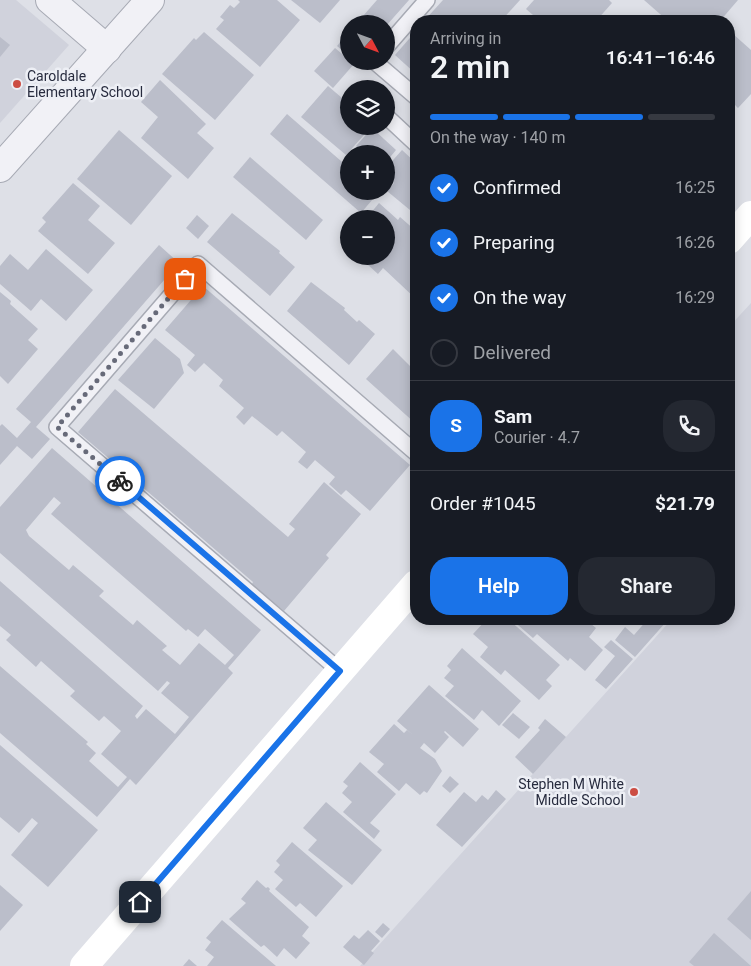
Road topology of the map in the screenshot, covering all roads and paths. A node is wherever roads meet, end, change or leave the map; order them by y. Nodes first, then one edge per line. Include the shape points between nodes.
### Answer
1 (50, 0) edge
2 (150, 0) edge
3 (427, 0) edge
4 (414, 15) edge
5 (410, 20) edge
6 (395, 37) edge
7 (107, 49) junction
8 (384, 70) edge
9 (410, 92) edge
10 (395, 124) edge
11 (410, 138) edge
12 (0, 168) edge
13 (751, 215) edge
14 (735, 233) edge
15 (410, 448) edge
16 (410, 591) edge
17 (340, 671) junction
18 (84, 966) edge

1 - 7 street
2 - 7 street
3 - 4 lane
5 - 6 lane
7 - 12 street
8 - 9 lane
10 - 11 lane
13 - 14 main road
15 - 17 lane via 198,264 57,427
16 - 17 main road
17 - 18 main road

